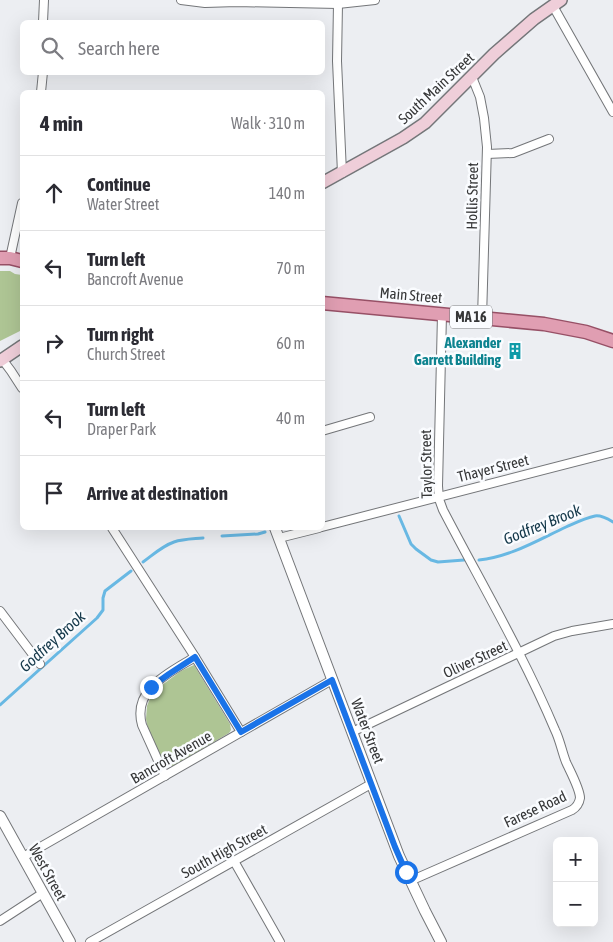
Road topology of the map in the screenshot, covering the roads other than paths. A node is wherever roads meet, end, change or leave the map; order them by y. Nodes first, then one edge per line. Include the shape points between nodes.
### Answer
1 (44, 0) edge
2 (181, 0) edge
3 (375, 0) edge
4 (557, 3) edge
5 (338, 4) junction
6 (43, 20) edge
7 (43, 75) edge
8 (472, 77) junction
9 (41, 90) edge
10 (613, 112) edge
11 (548, 139) dead end
12 (487, 154) junction
13 (342, 173) junction
14 (325, 182) edge
15 (20, 213) edge
16 (11, 259) edge
17 (325, 302) edge
18 (442, 314) junction
19 (482, 318) junction
20 (613, 341) edge
21 (20, 347) edge
22 (1, 360) edge
23 (20, 385) edge
24 (370, 417) dead end
25 (325, 430) edge
26 (613, 452) edge
27 (438, 496) junction
28 (325, 526) edge
29 (113, 530) edge
30 (276, 530) edge
31 (310, 530) edge
32 (279, 538) junction
33 (0, 610) edge
34 (613, 624) edge
35 (519, 654) junction
36 (195, 657) junction
37 (40, 664) dead end
38 (332, 680) junction
39 (241, 732) junction
40 (352, 732) junction
41 (165, 776) junction
42 (371, 784) junction
43 (2, 823) edge
44 (23, 858) junction
45 (234, 861) junction
46 (410, 881) junction
47 (42, 893) junction
48 (0, 921) edge
49 (70, 942) edge
50 (90, 942) edge
51 (280, 942) edge
52 (441, 942) edge

1 - 6 street
2 - 5 street
3 - 5 street
4 - 8 main road, South Main Street via 494,54
4 - 10 street
5 - 13 street
7 - 9 street
8 - 12 street, Hollis Street via 483,111
8 - 13 main road, South Main Street via 425,123
11 - 12 street via 513,153
12 - 19 street, Hollis Street
13 - 14 main road, South Main Street
15 - 16 street
17 - 18 main road, Main Street / MA 16
18 - 19 main road, Main Street / MA 16
18 - 27 street, Taylor Street
19 - 20 main road, Main Street / MA 16 via 562,327
21 - 22 main road
22 - 23 street
24 - 25 street
26 - 27 street, Thayer Street
27 - 28 street, Thayer Street
27 - 35 street, Taylor Street
29 - 36 street
30 - 32 street, Water Street
31 - 32 street, Thayer Street
32 - 38 street, Water Street
33 - 37 street
34 - 35 street, Oliver Street via 560,634
35 - 40 street, Oliver Street
35 - 46 street, Farese Road via 555,730 579,793 578,805
36 - 39 street
36 - 41 street via 151,687 142,703 142,725
38 - 39 street, Bancroft Avenue
38 - 40 street, Water Street
39 - 41 street, Bancroft Avenue
40 - 42 street, Water Street
41 - 44 street, Bancroft Avenue
42 - 45 street, South High Street
42 - 46 street, Water Street
43 - 44 street, West Street
44 - 47 street, West Street
45 - 50 street, South High Street
45 - 51 street
46 - 52 street, Water Street
47 - 48 street
47 - 49 street, West Street

